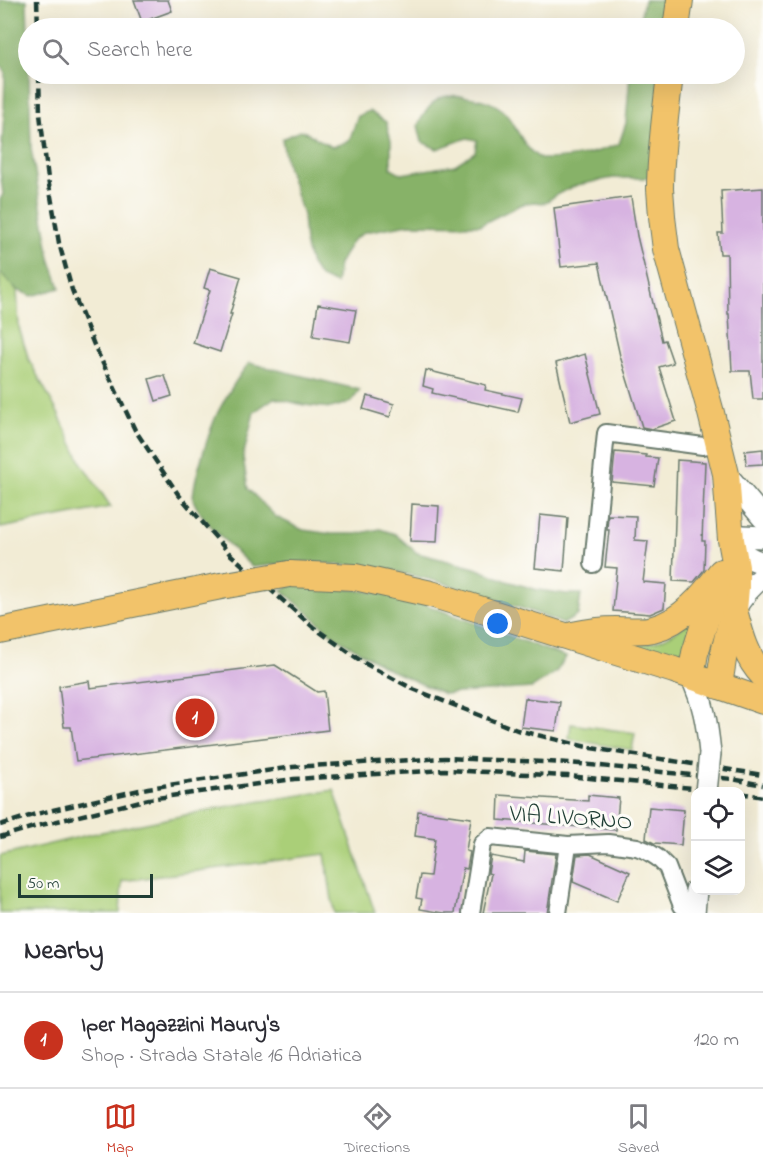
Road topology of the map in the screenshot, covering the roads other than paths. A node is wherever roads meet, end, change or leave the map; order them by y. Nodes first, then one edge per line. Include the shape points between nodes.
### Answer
1 (680, 0) edge
2 (677, 18) edge
3 (669, 84) edge
4 (718, 443) junction
5 (726, 474) junction
6 (763, 518) edge
7 (763, 537) edge
8 (731, 540) junction
9 (763, 563) edge
10 (593, 564) dead end
11 (721, 572) junction
12 (763, 577) edge
13 (734, 610) junction
14 (0, 631) edge
15 (564, 636) junction
16 (763, 675) edge
17 (691, 676) junction
18 (719, 686) junction
19 (763, 701) edge
20 (710, 753) junction
21 (707, 787) edge
22 (568, 845) junction
23 (696, 895) edge
24 (471, 913) edge
25 (558, 913) edge
26 (694, 913) edge

1 - 2 main road
3 - 4 main road via 660,187 663,228
4 - 5 main road
4 - 10 street via 703,446 606,433
5 - 6 street
5 - 8 main road
7 - 8 street
8 - 9 street via 744,555
8 - 11 main road
8 - 13 main road via 736,567
11 - 15 main road via 704,594 674,621 662,626
11 - 17 main road
12 - 13 street via 742,596
13 - 16 main road via 741,638
13 - 18 main road
14 - 15 main road, bridge via 289,574 355,577 431,594
15 - 17 main road
17 - 18 main road
17 - 20 street via 707,720
18 - 19 main road
18 - 20 street
20 - 21 street, bridge
22 - 24 street, VIA LIVORNO via 490,837 482,843
22 - 25 street
22 - 26 street, VIA LIVORNO via 608,843 647,851 667,867 682,906
23 - 26 street

